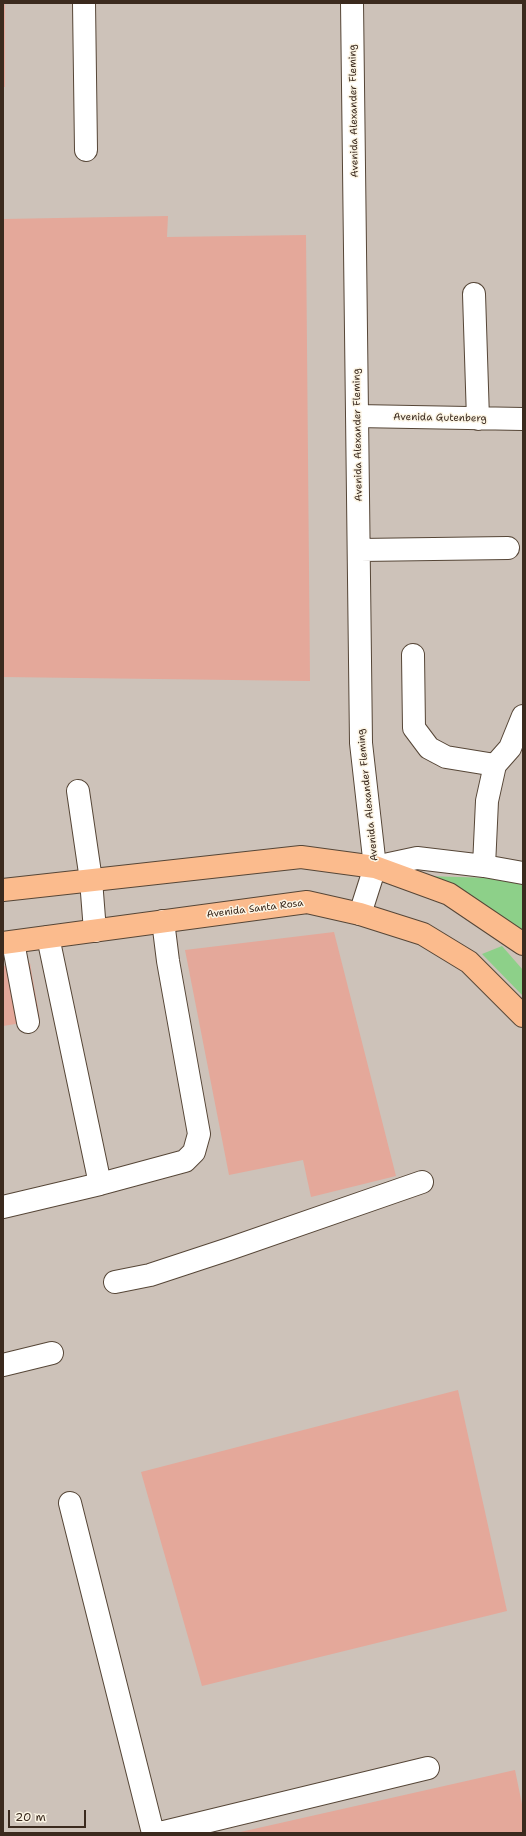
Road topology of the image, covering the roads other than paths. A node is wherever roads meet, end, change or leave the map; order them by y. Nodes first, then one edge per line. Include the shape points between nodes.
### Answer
1 (84, 3) edge
2 (352, 3) edge
3 (86, 150) dead end
4 (474, 294) dead end
5 (357, 416) junction
6 (523, 418) edge
7 (478, 419) junction
8 (508, 548) dead end
9 (360, 550) junction
10 (413, 655) dead end
11 (523, 716) edge
12 (495, 765) junction
13 (78, 791) dead end
14 (484, 866) junction
15 (375, 867) junction
16 (523, 873) edge
17 (91, 880) junction
18 (3, 890) edge
19 (360, 914) junction
20 (163, 921) junction
21 (95, 931) junction
22 (48, 937) junction
23 (8, 942) edge
24 (523, 944) edge
25 (523, 1016) edge
26 (28, 1022) dead end
27 (422, 1182) dead end
28 (100, 1184) junction
29 (3, 1207) edge
30 (115, 1282) dead end
31 (52, 1353) dead end
32 (3, 1364) edge
33 (70, 1503) dead end
34 (428, 1768) dead end
35 (152, 1833) edge
36 (160, 1833) edge

1 - 3 street
2 - 5 street, Avenida Alexander Fleming
4 - 7 street
5 - 7 street, Avenida Gutenberg
5 - 9 street, Avenida Alexander Fleming
6 - 7 street, Avenida Gutenberg
8 - 9 street
9 - 15 street, Avenida Alexander Fleming via 361,743
10 - 12 street via 414,728 429,748 446,757
11 - 12 street via 510,748
12 - 14 street via 487,801
13 - 17 street
14 - 15 street via 417,858
14 - 16 street
15 - 17 main road via 301,856
15 - 19 street
15 - 24 main road via 449,894
17 - 18 main road
17 - 21 street
19 - 20 main road, Avenida Santa Rosa via 307,902
19 - 25 main road, Avenida Santa Rosa via 423,934 469,962
20 - 21 main road, Avenida Santa Rosa
20 - 28 street via 199,1134 194,1152 185,1161
21 - 22 main road, Avenida Santa Rosa
22 - 23 main road, Avenida Santa Rosa
22 - 28 street
23 - 26 street
27 - 30 street via 215,1254 150,1275
28 - 29 street
31 - 32 street
33 - 35 street
34 - 36 street

